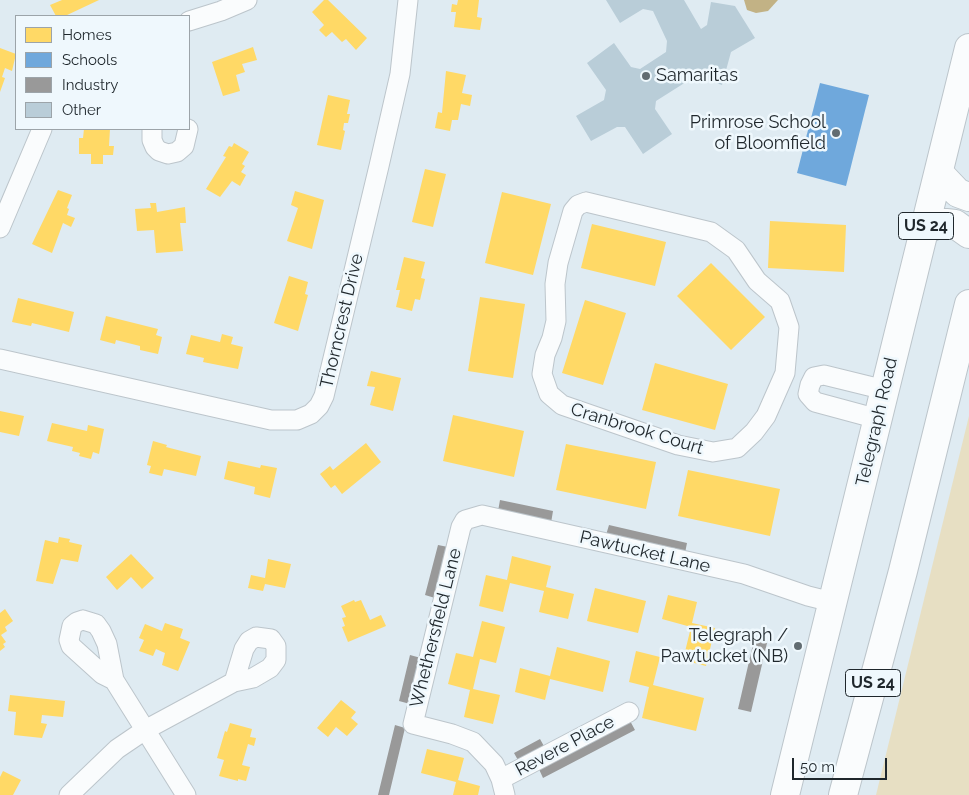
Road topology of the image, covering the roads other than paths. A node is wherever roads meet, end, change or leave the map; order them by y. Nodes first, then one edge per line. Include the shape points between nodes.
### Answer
1 (247, 0) edge
2 (408, 0) edge
3 (190, 21) edge
4 (969, 48) edge
5 (42, 130) edge
6 (152, 130) edge
7 (188, 130) edge
8 (940, 173) junction
9 (969, 197) edge
10 (0, 228) edge
11 (924, 231) junction
12 (969, 234) edge
13 (969, 304) edge
14 (0, 359) edge
15 (784, 379) junction
16 (810, 387) junction
17 (885, 390) junction
18 (878, 419) junction
19 (461, 527) joint
20 (832, 602) junction
21 (114, 680) dead end
22 (234, 682) dead end
23 (629, 712) dead end
24 (145, 730) junction
25 (503, 787) edge
26 (69, 795) edge
27 (186, 795) edge
28 (786, 795) edge
29 (843, 795) edge

1 - 3 street
2 - 14 street, Thorncrest Drive via 400,74 379,166 324,396 311,414 298,420 271,420
4 - 8 highway, Telegraph Road / US 24
5 - 10 street
6 - 7 street via 155,147 168,154 184,146
8 - 9 highway via 958,194
8 - 11 highway, Telegraph Road / US 24
11 - 12 highway via 946,222
11 - 17 highway, Telegraph Road / US 24
13 - 29 highway, US 24
15 - 15 street, Cranbrook Court via 790,340 785,310 727,242 700,228 586,202 573,211 556,274 555,330 542,364 543,381 555,401 655,438 700,450 722,452 737,448 754,432 770,410
15 - 16 street
16 - 17 street via 814,377 824,375
16 - 18 street via 815,402
17 - 18 highway, Telegraph Road / US 24
18 - 20 highway, Telegraph Road / US 24
19 - 20 street, Pawtucket Lane via 465,520 482,515 744,574
19 - 25 street, Whethersfield Lane via 413,724 473,742 484,752
20 - 28 highway, Telegraph Road / US 24
21 - 24 street
22 - 24 street
23 - 25 street, Revere Place
24 - 26 street via 111,754
24 - 27 street

